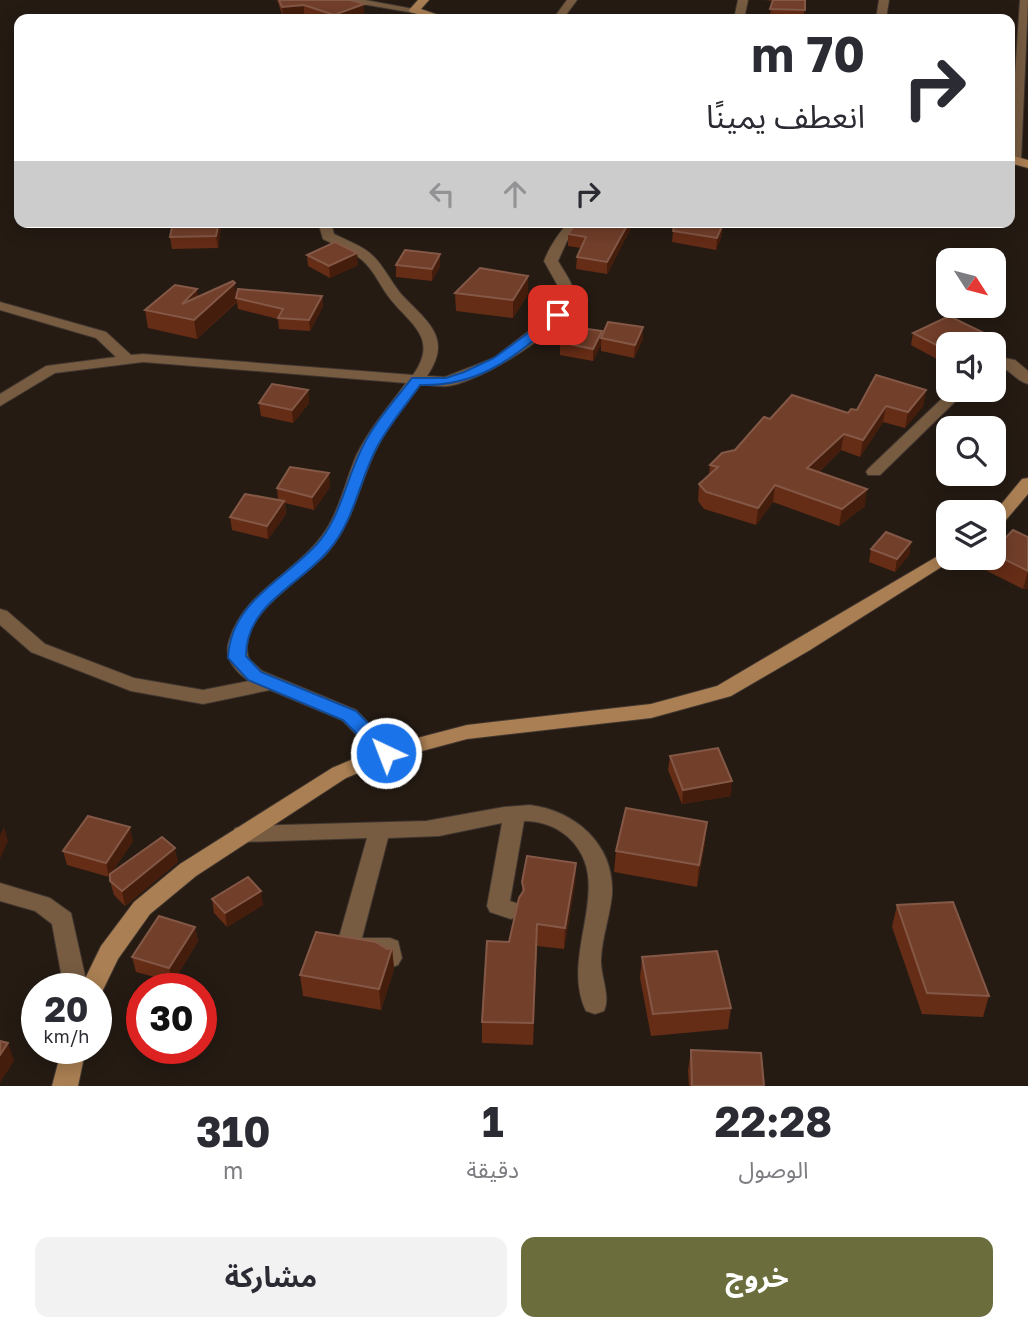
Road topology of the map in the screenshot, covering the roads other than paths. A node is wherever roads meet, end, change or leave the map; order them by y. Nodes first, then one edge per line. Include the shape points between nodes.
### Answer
1 (344, 0) edge
2 (424, 0) edge
3 (1025, 0) edge
4 (414, 10) junction
5 (428, 14) edge
6 (1018, 161) edge
7 (326, 228) edge
8 (570, 228) edge
9 (0, 306) edge
10 (128, 360) junction
11 (1006, 362) edge
12 (1028, 379) edge
13 (416, 381) junction
14 (0, 401) edge
15 (947, 402) edge
16 (874, 472) dead end
17 (1028, 483) edge
18 (1006, 509) edge
19 (936, 563) edge
20 (0, 615) edge
21 (272, 683) junction
22 (386, 753) junction
23 (514, 815) junction
24 (379, 832) junction
25 (243, 834) junction
26 (0, 892) edge
27 (510, 910) dead end
28 (390, 958) edge
29 (73, 973) edge
30 (100, 973) edge
31 (595, 1004) dead end
32 (70, 1064) edge
33 (65, 1086) edge

1 - 4 street
2 - 4 street
3 - 6 street
4 - 5 street
7 - 13 street via 328,236 367,257 395,296 425,326 431,345 429,362
8 - 13 street via 551,261 566,288 567,297 558,315 499,361 469,375 447,382
9 - 10 street via 101,334
10 - 13 street
10 - 14 street via 51,369
11 - 12 street
13 - 21 street via 369,447 339,525 322,548 263,599 246,623 237,642 237,658 254,676
15 - 16 street
17 - 18 street
19 - 22 street via 803,646 704,698 651,711 467,732
20 - 21 street via 38,648 131,684 203,697
21 - 22 street via 349,715
22 - 25 street via 339,773
23 - 24 street
23 - 27 street via 498,906
23 - 31 street via 544,815 561,821 593,852 601,883 589,966
24 - 25 street
24 - 28 street via 348,948 390,948
25 - 30 street via 142,908
26 - 29 street via 42,904 63,919
32 - 33 street

